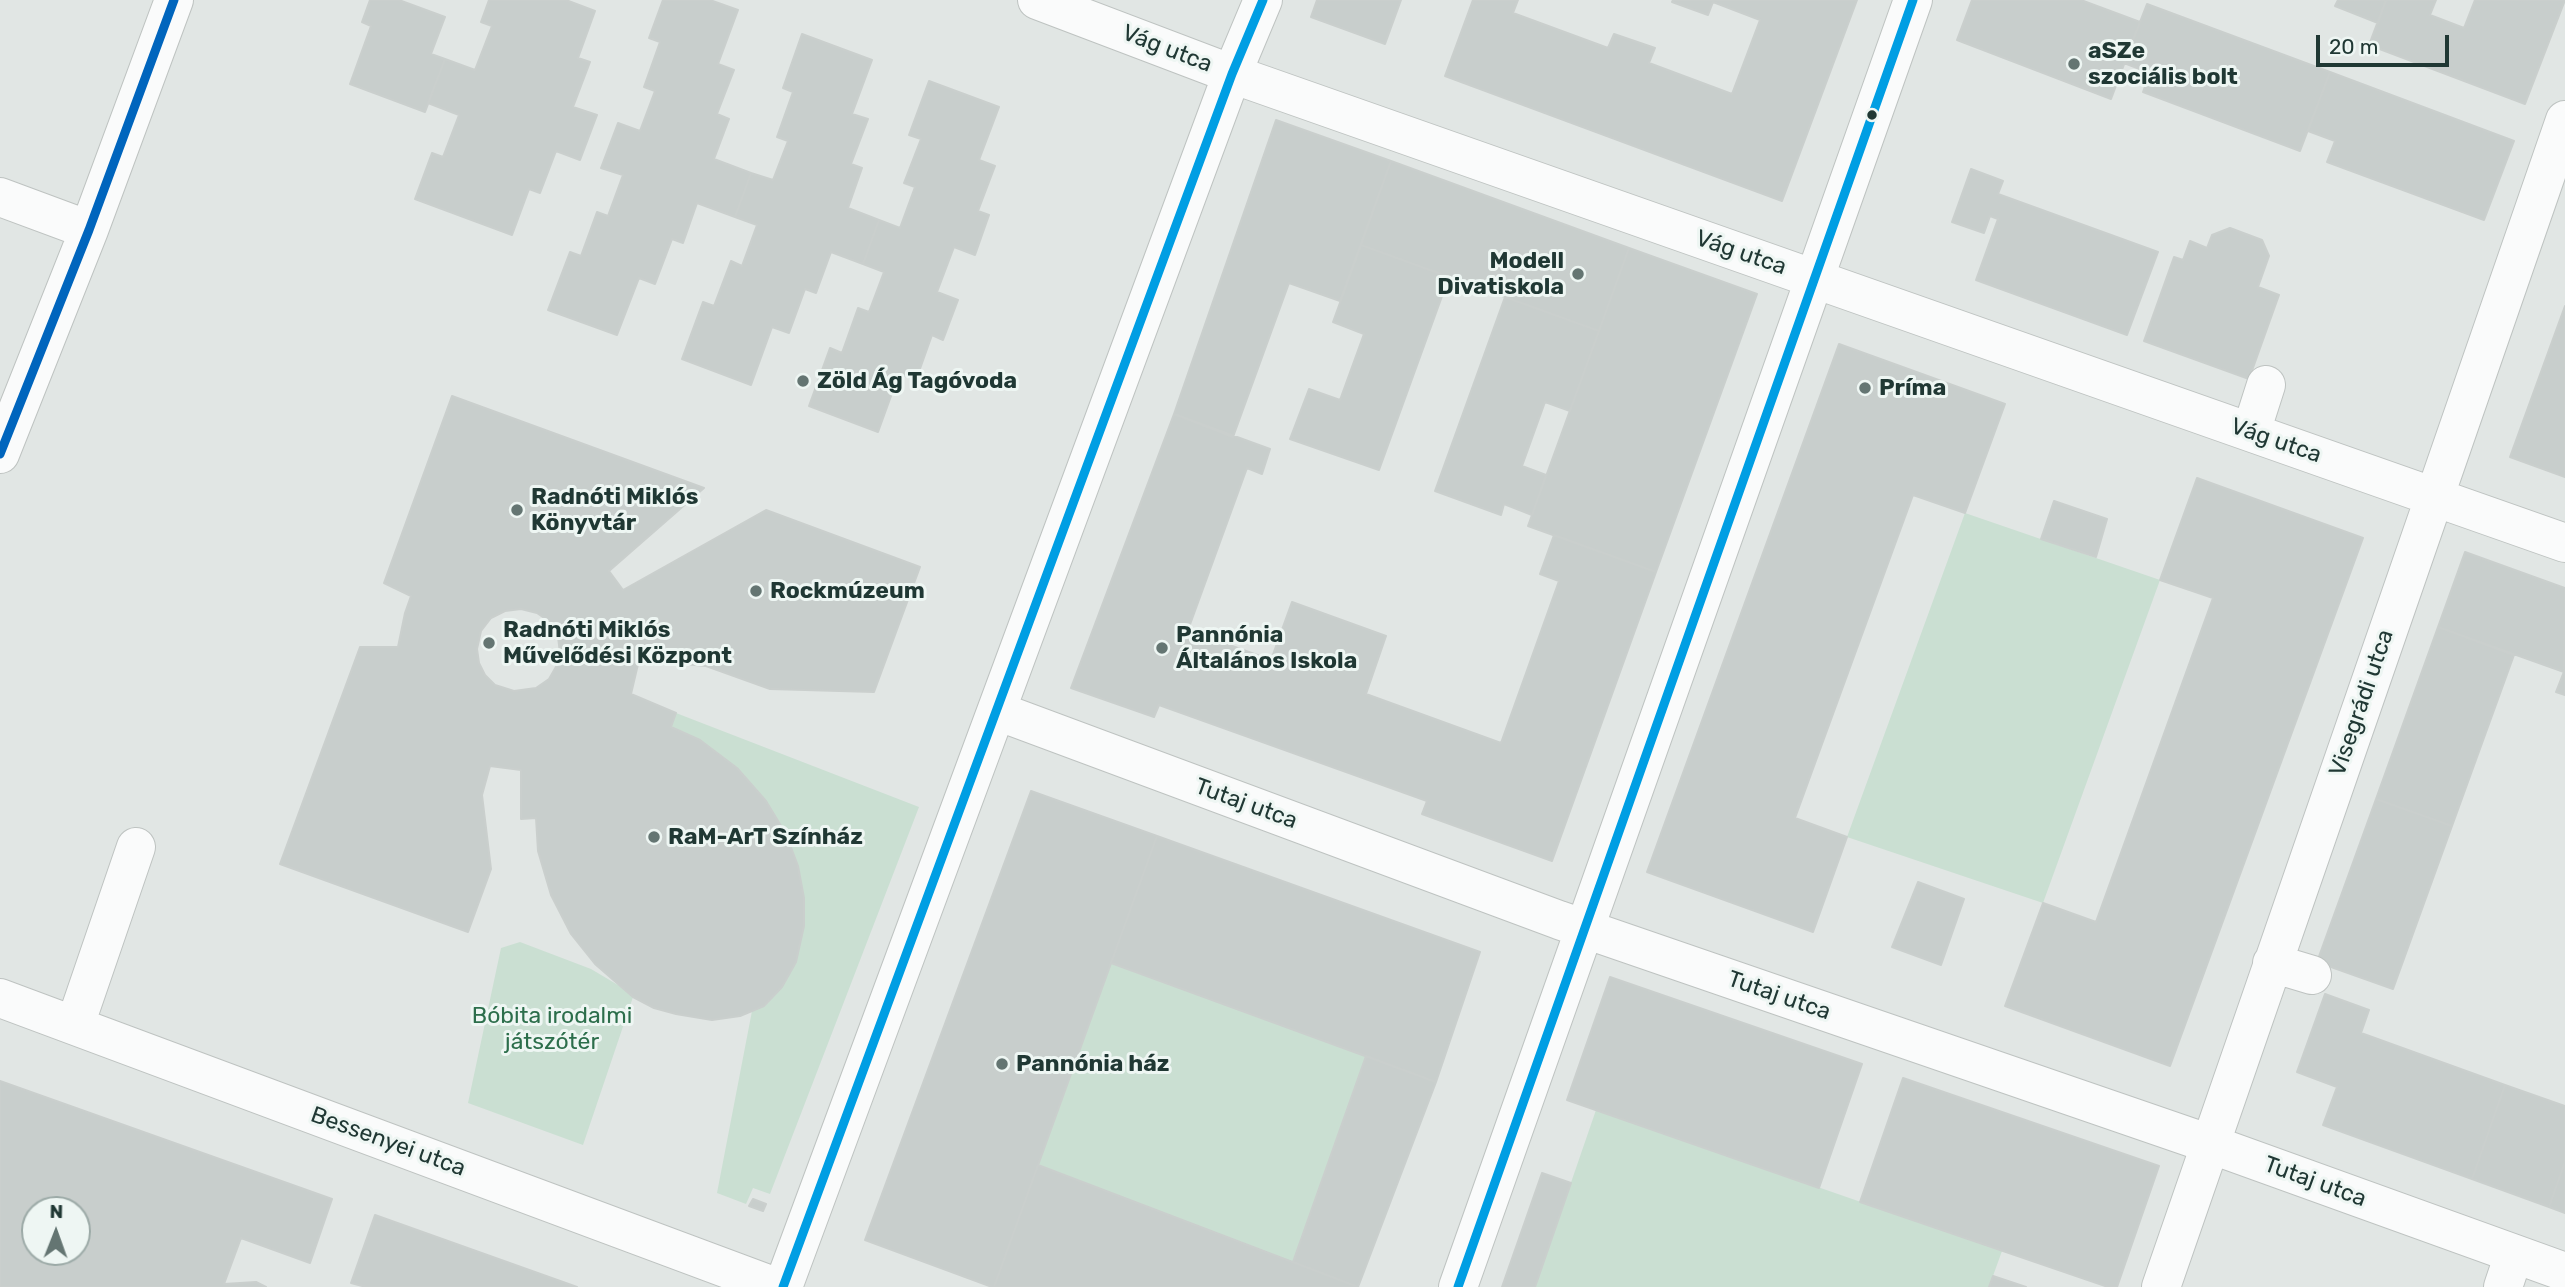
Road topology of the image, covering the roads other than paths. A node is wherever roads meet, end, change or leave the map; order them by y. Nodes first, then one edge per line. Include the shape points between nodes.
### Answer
1 (174, 0) edge
2 (1037, 0) edge
3 (1263, 0) edge
4 (1913, 0) edge
5 (1232, 74) junction
6 (2565, 120) edge
7 (0, 197) edge
8 (89, 230) junction
9 (1814, 278) junction
10 (2266, 385) dead end
11 (2251, 432) junction
12 (0, 454) edge
13 (2433, 496) junction
14 (2565, 543) edge
15 (997, 711) junction
16 (136, 847) dead end
17 (1585, 928) junction
18 (2272, 963) junction
19 (2312, 975) dead end
20 (0, 998) edge
21 (75, 1026) junction
22 (2210, 1144) junction
23 (2509, 1270) edge
24 (2565, 1272) edge
25 (776, 1287) edge
26 (783, 1287) edge
27 (1458, 1287) edge
28 (2161, 1287) edge

1 - 8 street
2 - 5 street, Vág utca
3 - 5 street
4 - 9 street
5 - 9 street, Vág utca
5 - 15 street
6 - 13 street, Visegrádi utca
7 - 8 street
8 - 12 street
9 - 11 street, Vág utca
9 - 17 street
10 - 11 street
11 - 13 street, Vág utca
13 - 14 street, Vág utca
13 - 18 street, Visegrádi utca
15 - 17 street, Tutaj utca
15 - 26 street
16 - 21 street
17 - 22 street, Tutaj utca
17 - 27 street
18 - 19 street
18 - 22 street, Visegrádi utca
20 - 21 street, Bessenyei utca
21 - 25 street, Bessenyei utca
22 - 23 street, Tutaj utca
22 - 28 street, Visegrádi utca
23 - 24 street, Tutaj utca

